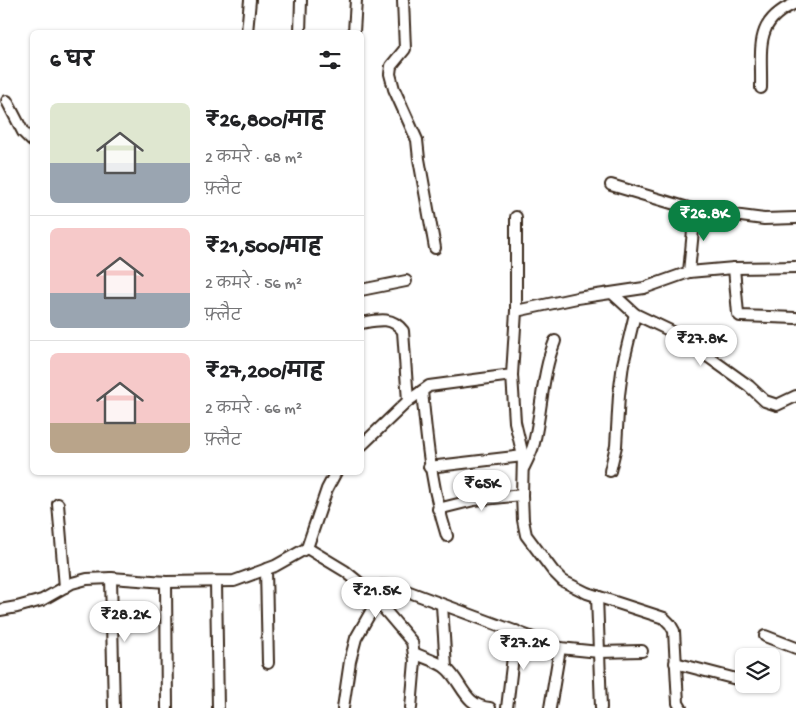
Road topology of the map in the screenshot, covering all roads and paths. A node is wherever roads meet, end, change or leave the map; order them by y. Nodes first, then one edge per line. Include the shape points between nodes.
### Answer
1 (250, 0) edge
2 (301, 0) edge
3 (356, 0) edge
4 (403, 0) edge
5 (796, 3) edge
6 (247, 30) edge
7 (300, 30) edge
8 (354, 30) edge
9 (761, 88) dead end
10 (8, 102) dead end
11 (30, 139) edge
12 (611, 185) dead end
13 (695, 210) junction
14 (516, 217) dead end
15 (796, 218) edge
16 (435, 248) dead end
17 (796, 267) edge
18 (734, 268) junction
19 (689, 272) junction
20 (406, 281) dead end
21 (364, 289) edge
22 (612, 293) junction
23 (516, 311) junction
24 (635, 314) junction
25 (796, 318) edge
26 (364, 322) edge
27 (555, 341) dead end
28 (512, 375) junction
29 (422, 391) junction
30 (796, 396) edge
31 (408, 401) junction
32 (364, 443) edge
33 (523, 456) junction
34 (429, 467) junction
35 (523, 471) junction
36 (610, 471) dead end
37 (334, 475) edge
38 (522, 495) junction
39 (58, 504) dead end
40 (438, 509) junction
41 (447, 536) dead end
42 (307, 548) junction
43 (266, 569) junction
44 (111, 578) junction
45 (166, 582) junction
46 (216, 582) junction
47 (65, 587) junction
48 (367, 589) junction
49 (597, 596) junction
50 (377, 601) junction
51 (442, 605) junction
52 (0, 610) edge
53 (516, 631) junction
54 (765, 636) dead end
55 (560, 648) junction
56 (796, 648) edge
57 (642, 651) dead end
58 (599, 652) junction
59 (414, 654) junction
60 (268, 663) dead end
61 (675, 663) junction
62 (446, 668) junction
63 (735, 679) edge
64 (114, 708) edge
65 (167, 708) edge
66 (218, 708) edge
67 (343, 708) edge
68 (411, 708) edge
69 (468, 708) edge
70 (486, 708) edge
71 (506, 708) edge
72 (550, 708) edge
73 (601, 708) edge
74 (681, 708) edge

1 - 6 street
2 - 7 street
3 - 8 street
4 - 16 street via 406,49 391,66 390,74 417,140
5 - 9 street via 782,9 766,24
10 - 11 street
12 - 13 street
13 - 15 street via 764,219
13 - 19 street
14 - 23 street
17 - 18 street
18 - 19 street
18 - 25 street via 740,316
19 - 22 street via 644,288
20 - 21 street
22 - 23 street
22 - 24 street
23 - 28 street
24 - 30 street via 676,333 770,403 777,405
24 - 36 street via 623,364 616,446
26 - 31 street via 391,321 403,331
27 - 35 street via 545,377 535,442
28 - 29 street via 445,383
28 - 33 street via 515,422
29 - 31 street
29 - 34 street
31 - 32 street
33 - 34 street
33 - 35 street
34 - 40 street
35 - 38 street
37 - 42 street
38 - 40 street via 474,500
38 - 49 street via 526,535 536,550 563,581
39 - 47 street
40 - 41 street
42 - 43 street
42 - 48 street
43 - 46 street via 234,581
43 - 60 street
44 - 45 street
44 - 47 street via 87,579
44 - 64 street
45 - 46 street
45 - 65 street
46 - 66 street
47 - 52 street via 42,600
48 - 50 street
48 - 51 street via 376,585 396,587
49 - 58 street
49 - 61 street via 664,618 674,631
50 - 59 street via 412,642
50 - 67 street via 356,638
51 - 53 street
51 - 62 street
53 - 55 street
53 - 71 street
54 - 56 street
55 - 58 street
55 - 72 street
57 - 58 street
58 - 73 street
59 - 62 street
59 - 68 street
61 - 63 street
61 - 74 street
62 - 70 street via 467,697
69 - 70 street

